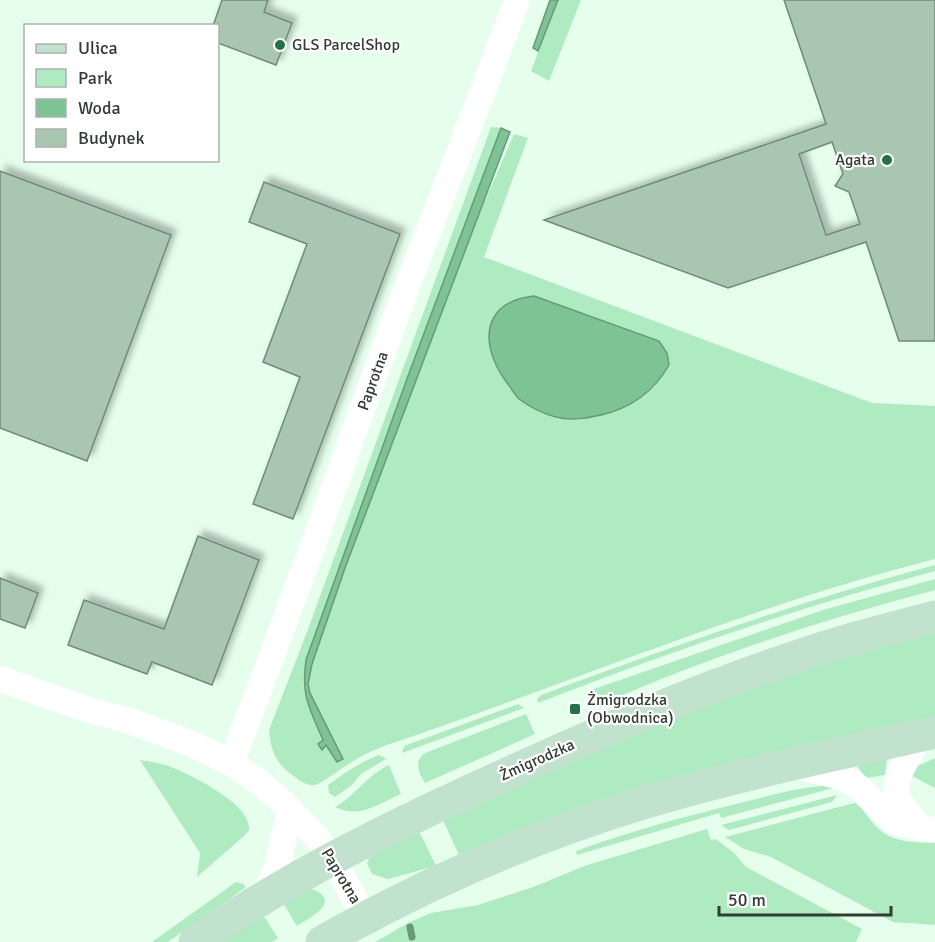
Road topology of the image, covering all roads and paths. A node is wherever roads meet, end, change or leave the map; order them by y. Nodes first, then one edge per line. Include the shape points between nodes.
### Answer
1 (518, 0) edge
2 (935, 617) edge
3 (0, 679) edge
4 (929, 733) edge
5 (231, 763) junction
6 (790, 765) junction
7 (290, 810) junction
8 (928, 829) edge
9 (332, 858) junction
10 (262, 898) junction
11 (365, 918) junction
12 (195, 942) edge
13 (322, 942) edge

1 - 5 street, Paprotna
2 - 9 main road, Żmigrodzka via 826,646 669,703 432,808
3 - 5 street, Paprotna via 192,744
4 - 6 main road
4 - 8 street via 903,767 896,787 902,804
5 - 7 street, Paprotna
6 - 8 street via 844,778 894,822
6 - 11 main road via 642,803 557,831 449,876
7 - 9 street, Paprotna
7 - 10 street via 276,871
9 - 10 main road, Żmigrodzka
9 - 11 street, Paprotna
10 - 12 main road, Żmigrodzka
11 - 13 main road

